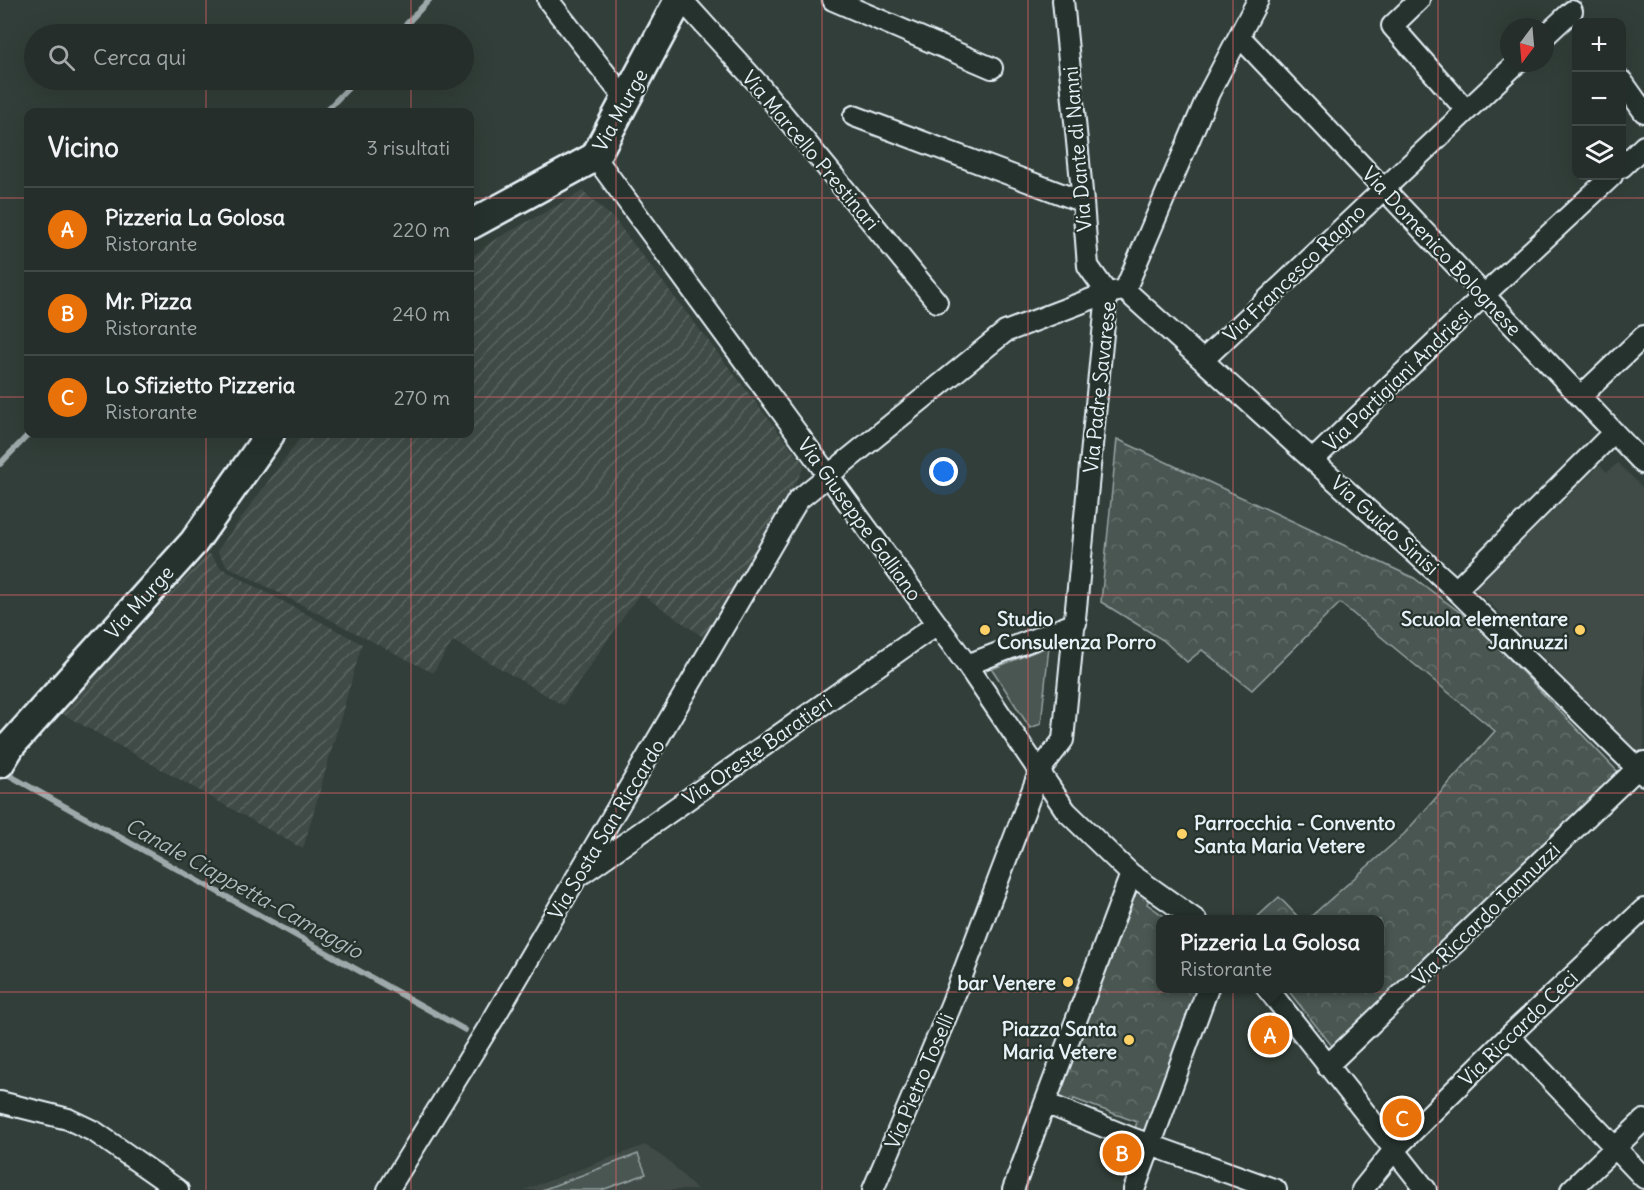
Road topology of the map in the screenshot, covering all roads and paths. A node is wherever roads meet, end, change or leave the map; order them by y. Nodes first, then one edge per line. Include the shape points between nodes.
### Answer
1 (548, 0) edge
2 (680, 0) edge
3 (834, 0) edge
4 (1063, 0) edge
5 (1258, 0) edge
6 (1419, 0) edge
7 (1571, 11) edge
8 (1554, 27) edge
9 (1240, 37) junction
10 (992, 68) dead end
11 (1507, 72) edge
12 (1626, 87) edge
13 (626, 100) junction
14 (1466, 111) junction
15 (1644, 112) edge
16 (854, 116) dead end
17 (1644, 146) edge
18 (595, 157) junction
19 (1626, 163) edge
20 (1608, 180) edge
21 (1383, 189) junction
22 (1083, 202) junction
23 (474, 223) edge
24 (1116, 291) junction
25 (1484, 295) junction
26 (937, 302) dead end
27 (1644, 336) edge
28 (1203, 360) junction
29 (1580, 397) junction
30 (1614, 432) junction
31 (267, 438) edge
32 (1313, 460) junction
33 (1644, 464) edge
34 (830, 476) junction
35 (1456, 590) junction
36 (1076, 623) junction
37 (937, 624) junction
38 (967, 665) junction
39 (6, 754) edge
40 (1642, 769) edge
41 (1040, 771) junction
42 (1131, 874) junction
43 (578, 877) junction
44 (1644, 909) edge
45 (1189, 915) edge
46 (1207, 993) edge
47 (1271, 993) edge
48 (1509, 1036) junction
49 (1327, 1066) junction
50 (0, 1102) edge
51 (1046, 1103) junction
52 (1644, 1120) edge
53 (1150, 1145) junction
54 (1616, 1147) junction
55 (1394, 1150) junction
56 (1644, 1178) edge
57 (178, 1190) edge
58 (388, 1190) edge
59 (873, 1190) edge
60 (1013, 1190) edge
61 (1134, 1190) edge
62 (1276, 1190) edge
63 (1362, 1190) edge
64 (1426, 1190) edge
65 (1570, 1190) edge

1 - 13 street
2 - 13 street, Via Murge
2 - 26 street, Via Marcello Prestinari via 760,86
3 - 10 street
4 - 22 street, Via Dante di Nanni
5 - 9 street, Via Padre Savarese
6 - 14 street via 1392,26
7 - 8 street
9 - 21 street, Via Domenico Bolognese
9 - 24 street, Via Padre Savarese via 1209,93
11 - 14 street, Via Francesco Ragno
12 - 15 street
13 - 18 street, Via Murge
14 - 21 street, Via Francesco Ragno
16 - 22 street
17 - 19 street
18 - 23 street, Via Murge
18 - 34 street, Via Giuseppe Galliano
20 - 25 street, Via Partigiani Andriesi
21 - 25 street, Via Domenico Bolognese
21 - 28 street, Via Francesco Ragno
22 - 24 street, Via Dante di Nanni via 1088,266
24 - 28 street, Via Guido Sinisi
24 - 34 street, Via Sosta San Riccardo via 1005,332
24 - 36 street, Via Padre Savarese
25 - 29 street, Via Domenico Bolognese
25 - 32 street, Via Partigiani Andriesi
27 - 29 street
28 - 32 street, Via Guido Sinisi
29 - 30 street, Via Domenico Bolognese
30 - 33 street, Via Domenico Bolognese
30 - 35 street
31 - 39 street, Via Murge via 194,542
32 - 35 street, Via Guido Sinisi
34 - 37 street, Via Giuseppe Galliano
34 - 43 street, Via Sosta San Riccardo via 798,500
35 - 40 street, Via Guido Sinisi
36 - 38 street
36 - 41 street, Via Padre Savarese via 1063,741
37 - 38 street, Via Giuseppe Galliano
37 - 43 street, Via Oreste Baratieri
38 - 41 street, Via Giuseppe Galliano
40 - 49 street, Via Riccardo Iannuzzi
41 - 42 street, Via Giuseppe Galliano via 1066,811
41 - 59 street, Via Pietro Toselli via 951,1005
42 - 45 street
42 - 51 street
43 - 58 street, Via Sosta San Riccardo
44 - 48 street, Via Riccardo Ceci
46 - 53 street
47 - 49 street
48 - 54 street
48 - 55 street, Via Riccardo Ceci
49 - 55 street
50 - 57 street via 68,1119 94,1132
51 - 53 street
51 - 60 street
52 - 54 street
53 - 61 street
53 - 62 street
54 - 56 street
54 - 65 street
55 - 63 street, Via Riccardo Ceci
55 - 64 street

